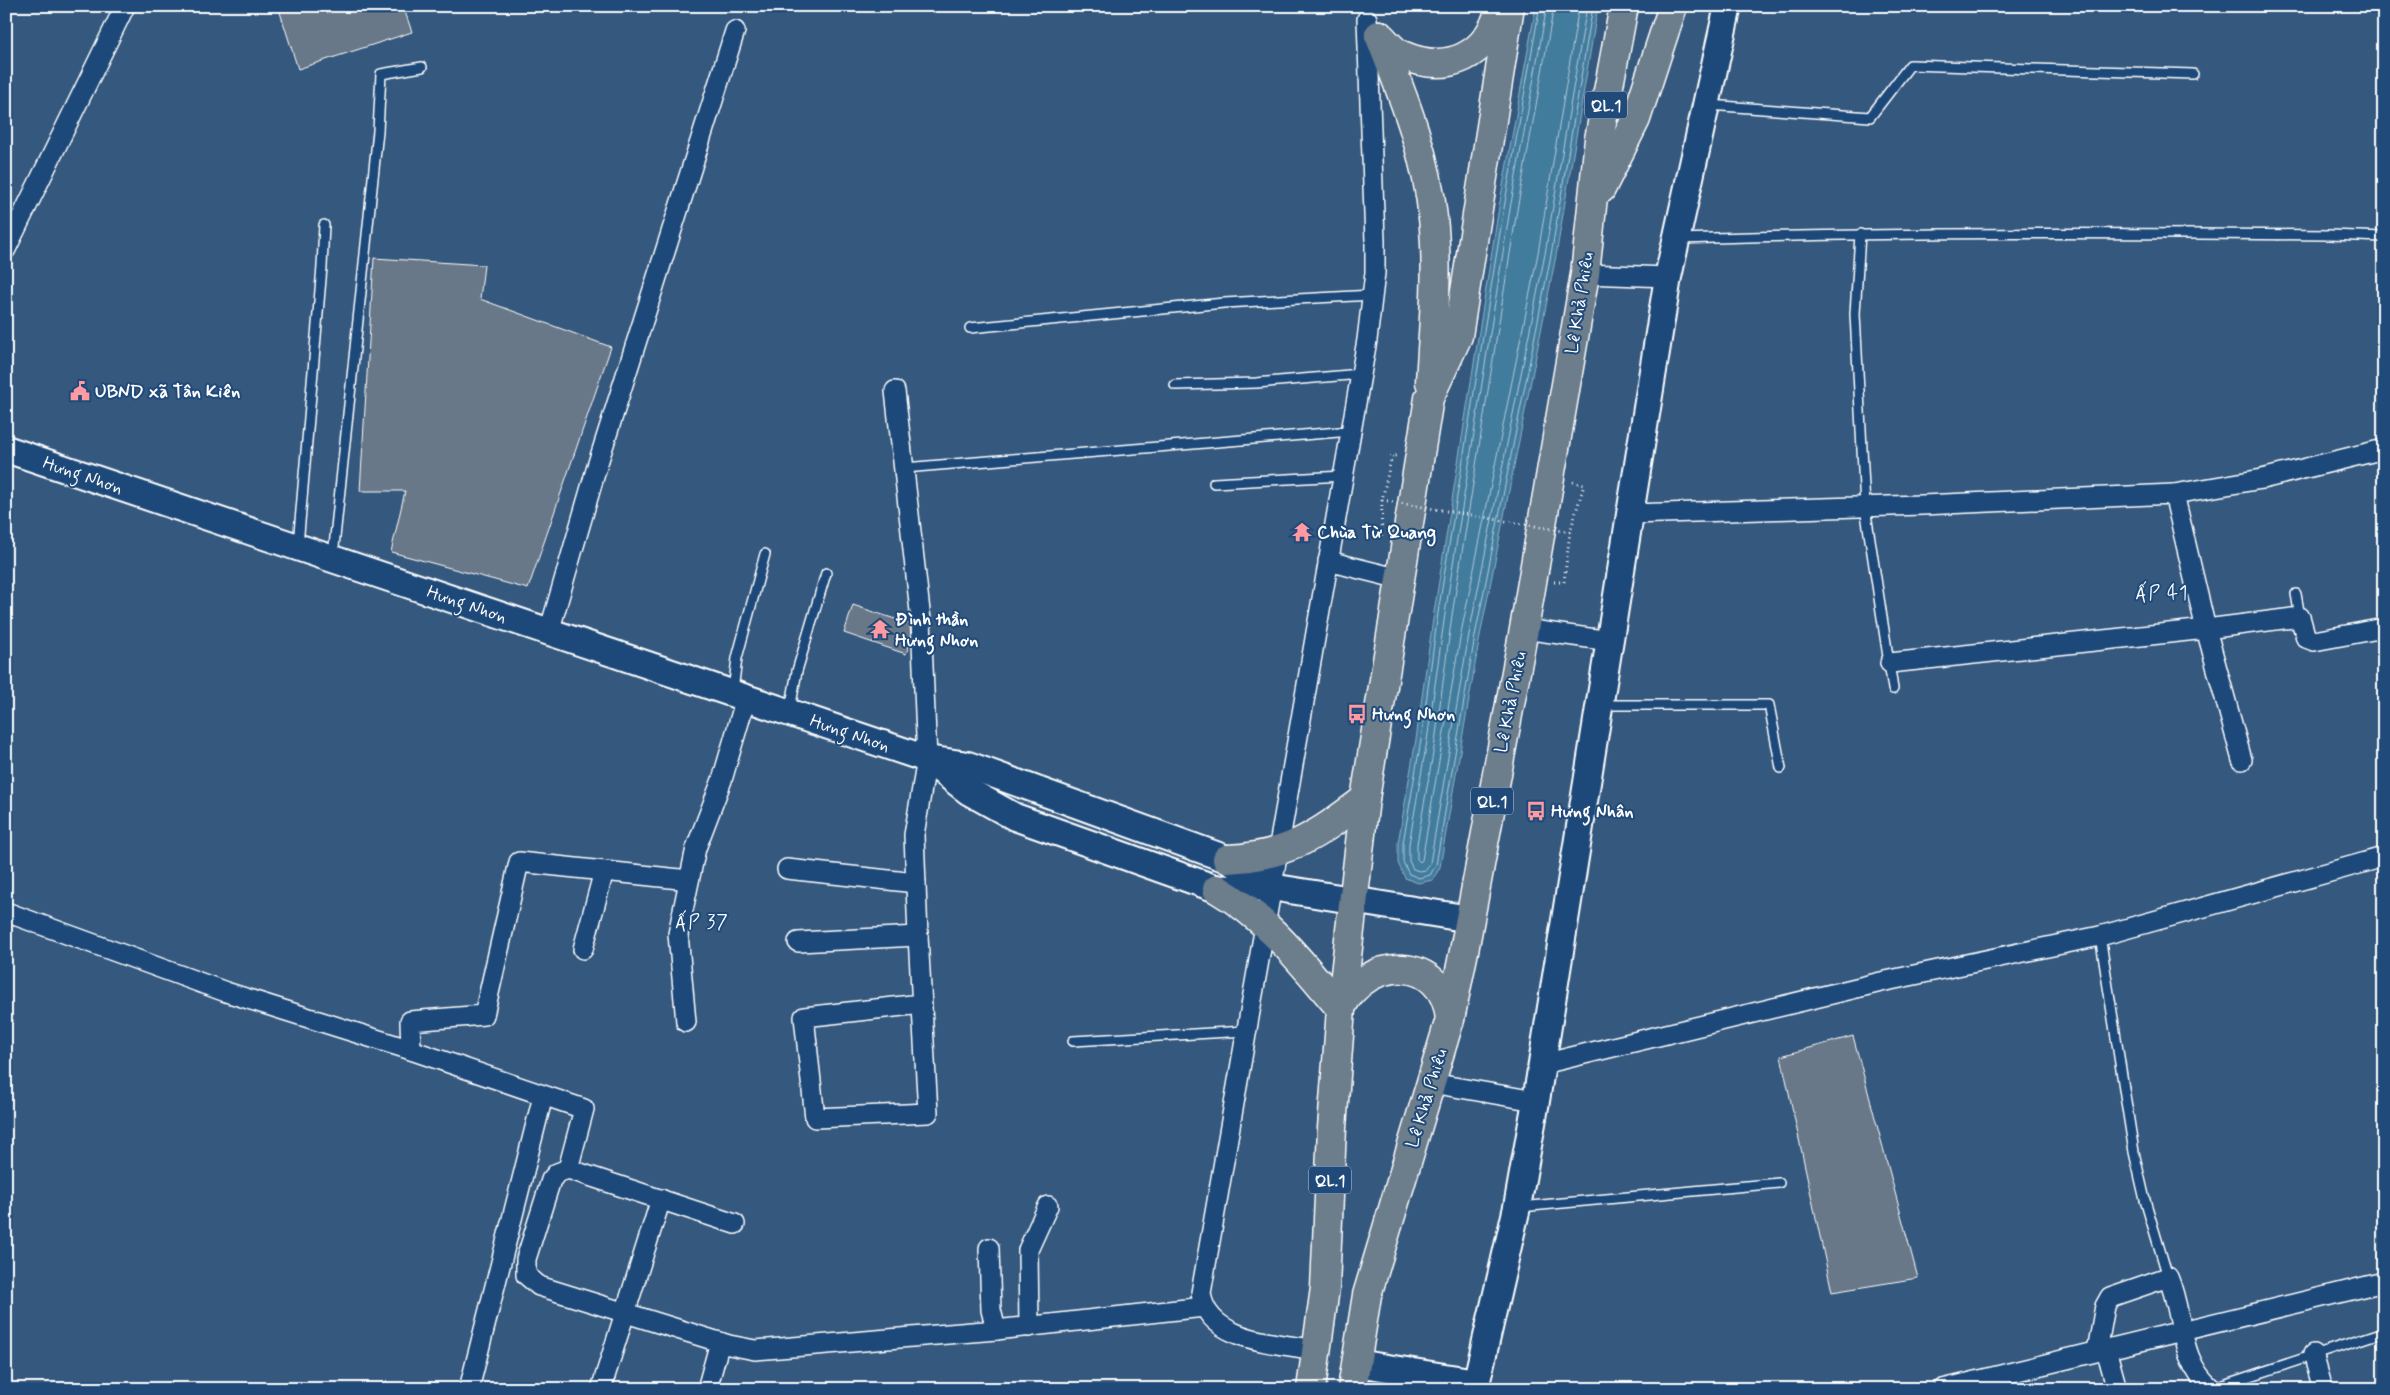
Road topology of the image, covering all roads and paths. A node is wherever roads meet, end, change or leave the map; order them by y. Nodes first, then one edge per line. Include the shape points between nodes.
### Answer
1 (125, 6) edge
2 (1500, 6) edge
3 (1510, 6) edge
4 (1624, 6) edge
5 (1673, 6) edge
6 (1728, 6) edge
7 (1368, 20) edge
8 (735, 31) dead end
9 (422, 67) dead end
10 (2193, 74) dead end
11 (1706, 104) junction
12 (1593, 204) junction
13 (324, 225) dead end
14 (1860, 234) junction
15 (2384, 237) edge
16 (1676, 240) junction
17 (6, 248) edge
18 (1585, 274) junction
19 (1668, 276) junction
20 (1373, 295) junction
21 (970, 328) dead end
22 (1361, 374) junction
23 (1175, 385) dead end
24 (895, 391) dead end
25 (1429, 398) junction
26 (1351, 431) junction
27 (6, 449) edge
28 (2384, 449) edge
29 (904, 468) junction
30 (1343, 476) junction
31 (1550, 477) junction
32 (1214, 483) dead end
33 (2174, 494) junction
34 (1382, 500) dead end
35 (1866, 507) junction
36 (1630, 514) junction
37 (298, 547) junction
38 (765, 554) dead end
39 (332, 559) junction
40 (1328, 560) junction
41 (826, 573) dead end
42 (1400, 579) junction
43 (2296, 594) dead end
44 (2300, 617) junction
45 (2384, 628) edge
46 (1524, 629) junction
47 (2206, 629) junction
48 (548, 632) junction
49 (1610, 641) junction
50 (1890, 663) junction
51 (1893, 689) dead end
52 (739, 696) junction
53 (1600, 705) junction
54 (790, 713) junction
55 (927, 759) junction
56 (2242, 760) dead end
57 (1782, 768) dead end
58 (1365, 799) junction
59 (1277, 852) junction
60 (2384, 857) edge
61 (1227, 859) junction
62 (787, 869) dead end
63 (604, 871) junction
64 (689, 880) junction
65 (916, 883) junction
66 (1271, 887) junction
67 (1217, 889) junction
68 (1353, 902) junction
69 (6, 912) edge
70 (1470, 920) junction
71 (1265, 923) junction
72 (918, 936) junction
73 (2100, 936) junction
74 (798, 942) dead end
75 (583, 949) dead end
76 (921, 1004) junction
77 (1340, 1009) junction
78 (1450, 1019) junction
79 (686, 1022) dead end
80 (1246, 1031) junction
81 (1073, 1041) dead end
82 (410, 1046) junction
83 (1542, 1064) junction
84 (1431, 1083) junction
85 (543, 1096) junction
86 (1536, 1101) junction
87 (568, 1168) junction
88 (1779, 1183) dead end
89 (661, 1199) junction
90 (1048, 1206) dead end
91 (1517, 1207) junction
92 (736, 1224) dead end
93 (989, 1248) dead end
94 (2168, 1277) junction
95 (2384, 1282) edge
96 (1204, 1307) junction
97 (624, 1312) junction
98 (1029, 1327) junction
99 (996, 1330) junction
100 (2183, 1332) junction
101 (2384, 1332) edge
102 (720, 1342) junction
103 (1318, 1350) junction
104 (2101, 1350) junction
105 (2313, 1354) junction
106 (1354, 1376) edge
107 (2211, 1388) edge
108 (468, 1389) edge
109 (601, 1389) edge
110 (707, 1389) edge
111 (1311, 1389) edge
112 (1943, 1389) edge
113 (2117, 1389) edge
114 (2323, 1389) edge

1 - 17 street
2 - 7 highway via 1496,22 1486,39 1471,55 1449,62 1425,62 1400,55
3 - 25 highway, QL.1 via 1458,336
4 - 12 highway, Lê Khả Phiêu / QL.1 via 1599,139
5 - 12 highway via 1636,119
6 - 11 street
7 - 20 street via 1375,209
7 - 25 highway via 1404,98 1422,155 1433,218 1434,308
8 - 48 street
9 - 39 lane via 381,74 378,131
10 - 11 lane via 1910,65 1870,117
11 - 16 street
12 - 18 highway, Lê Khả Phiêu / QL.1
13 - 37 lane
14 - 15 lane
14 - 16 lane
14 - 35 lane via 1855,323
16 - 19 street
18 - 19 street
18 - 31 highway, Lê Khả Phiêu / QL.1
19 - 36 street
20 - 21 lane via 1224,303
20 - 22 street
22 - 23 lane via 1256,383
22 - 26 street
24 - 29 street
25 - 42 highway, QL.1
26 - 29 lane
26 - 30 street
27 - 37 street, Hưng Nhơn
28 - 33 street via 2262,479
29 - 55 street via 921,620
30 - 32 lane
30 - 40 street
31 - 34 path, bridge via 1584,485 1570,532
31 - 46 highway, Lê Khả Phiêu / QL.1
33 - 35 street
33 - 47 street
35 - 36 street
35 - 50 lane
36 - 49 street
37 - 39 street, Hưng Nhơn
38 - 52 lane via 737,658
39 - 48 street, Hưng Nhơn
40 - 42 street
40 - 59 street
41 - 54 lane via 797,671
42 - 58 highway, QL.1
43 - 44 lane
44 - 45 street via 2309,641
44 - 47 street
46 - 49 street
46 - 70 highway, Lê Khả Phiêu / QL.1
47 - 50 street
47 - 56 street
48 - 52 street, Hưng Nhơn
49 - 53 street
50 - 51 lane
52 - 54 street, Hưng Nhơn
52 - 64 street via 722,780 696,848
53 - 57 lane via 1769,706
53 - 83 street
54 - 55 street, Hưng Nhơn
55 - 61 street, Hưng Nhơn via 968,766
55 - 65 street via 914,834
55 - 67 street, Hưng Nhơn via 968,791 1015,817
58 - 59 highway via 1305,841
58 - 68 highway, QL.1
59 - 61 highway
59 - 66 street
60 - 73 street
61 - 66 street, Hưng Nhơn
62 - 65 street
63 - 64 street
63 - 75 street
63 - 82 street via 519,862 484,1016 410,1021
64 - 79 street via 678,934
65 - 72 street
66 - 67 street, Hưng Nhơn
66 - 68 street, Hưng Nhơn
66 - 71 street
67 - 71 highway
68 - 70 street, Hưng Nhơn
68 - 77 highway, QL.1
69 - 82 street via 226,992
70 - 78 highway, Lê Khả Phiêu / QL.1
71 - 77 highway
71 - 80 street
72 - 74 street
72 - 76 street
73 - 83 street via 1880,982
73 - 94 lane via 2134,1152
76 - 76 street via 804,1017 815,1118 928,1113
77 - 78 highway via 1365,978 1398,969 1420,974 1439,987
77 - 103 highway, QL.1 via 1325,1288
78 - 84 highway, Lê Khả Phiêu / QL.1
80 - 81 lane
80 - 96 street via 1201,1286
82 - 85 street
83 - 86 street
84 - 86 street
84 - 106 highway, Lê Khả Phiêu / QL.1 via 1366,1295
85 - 87 street via 584,1109
85 - 108 street
86 - 91 street
87 - 89 street
87 - 97 street via 556,1173 551,1180 526,1259 526,1275 539,1286
88 - 91 lane
89 - 92 street
89 - 97 street
90 - 98 street via 1028,1250
91 - 106 street via 1478,1380
93 - 99 street via 991,1310
94 - 100 street
94 - 104 street via 2110,1297 2105,1306
95 - 100 street
96 - 98 street
96 - 103 street via 1212,1319 1242,1336
97 - 102 street
97 - 109 street
98 - 99 street
99 - 102 street via 755,1350
100 - 104 street
100 - 107 street via 2187,1354
101 - 105 lane
102 - 110 street
103 - 111 highway, QL.1
104 - 112 street
104 - 113 street
105 - 107 lane
105 - 114 street

